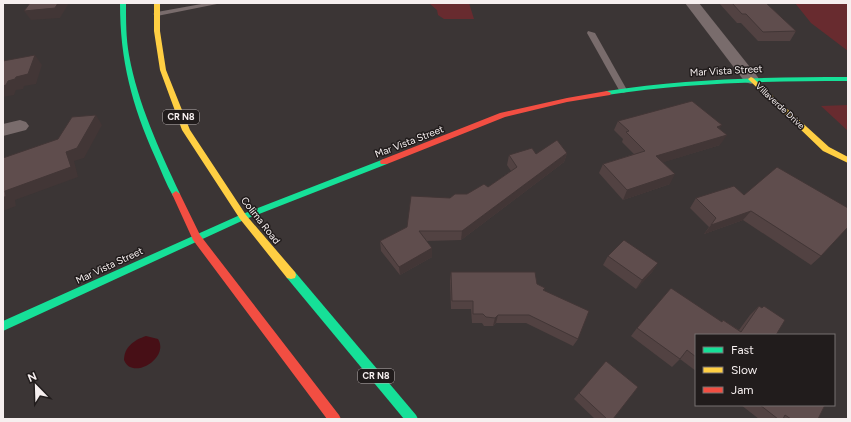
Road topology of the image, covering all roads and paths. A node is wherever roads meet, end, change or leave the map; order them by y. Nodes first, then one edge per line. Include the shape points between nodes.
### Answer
1 (123, 3) edge
2 (157, 3) edge
3 (219, 3) edge
4 (692, 3) edge
5 (157, 14) junction
6 (591, 33) dead end
7 (751, 79) junction
8 (848, 79) edge
9 (623, 90) junction
10 (848, 160) edge
11 (243, 217) junction
12 (196, 237) junction
13 (3, 326) edge
14 (335, 419) edge
15 (412, 419) edge

1 - 12 main road via 122,23 127,66 144,124
2 - 5 main road, Colima Road / CR N8
3 - 5 lane
4 - 7 street, Villaverde Drive
5 - 11 main road, Colima Road / CR N8 via 163,70 186,130
6 - 9 lane
7 - 8 main road, Mar Vista Street
7 - 9 main road, Mar Vista Street
7 - 10 main road, Villaverde Drive via 826,149
9 - 11 main road, Mar Vista Street via 503,115
11 - 12 main road, Mar Vista Street
11 - 15 main road, Colima Road / CR N8
12 - 13 main road, Mar Vista Street
12 - 14 main road

